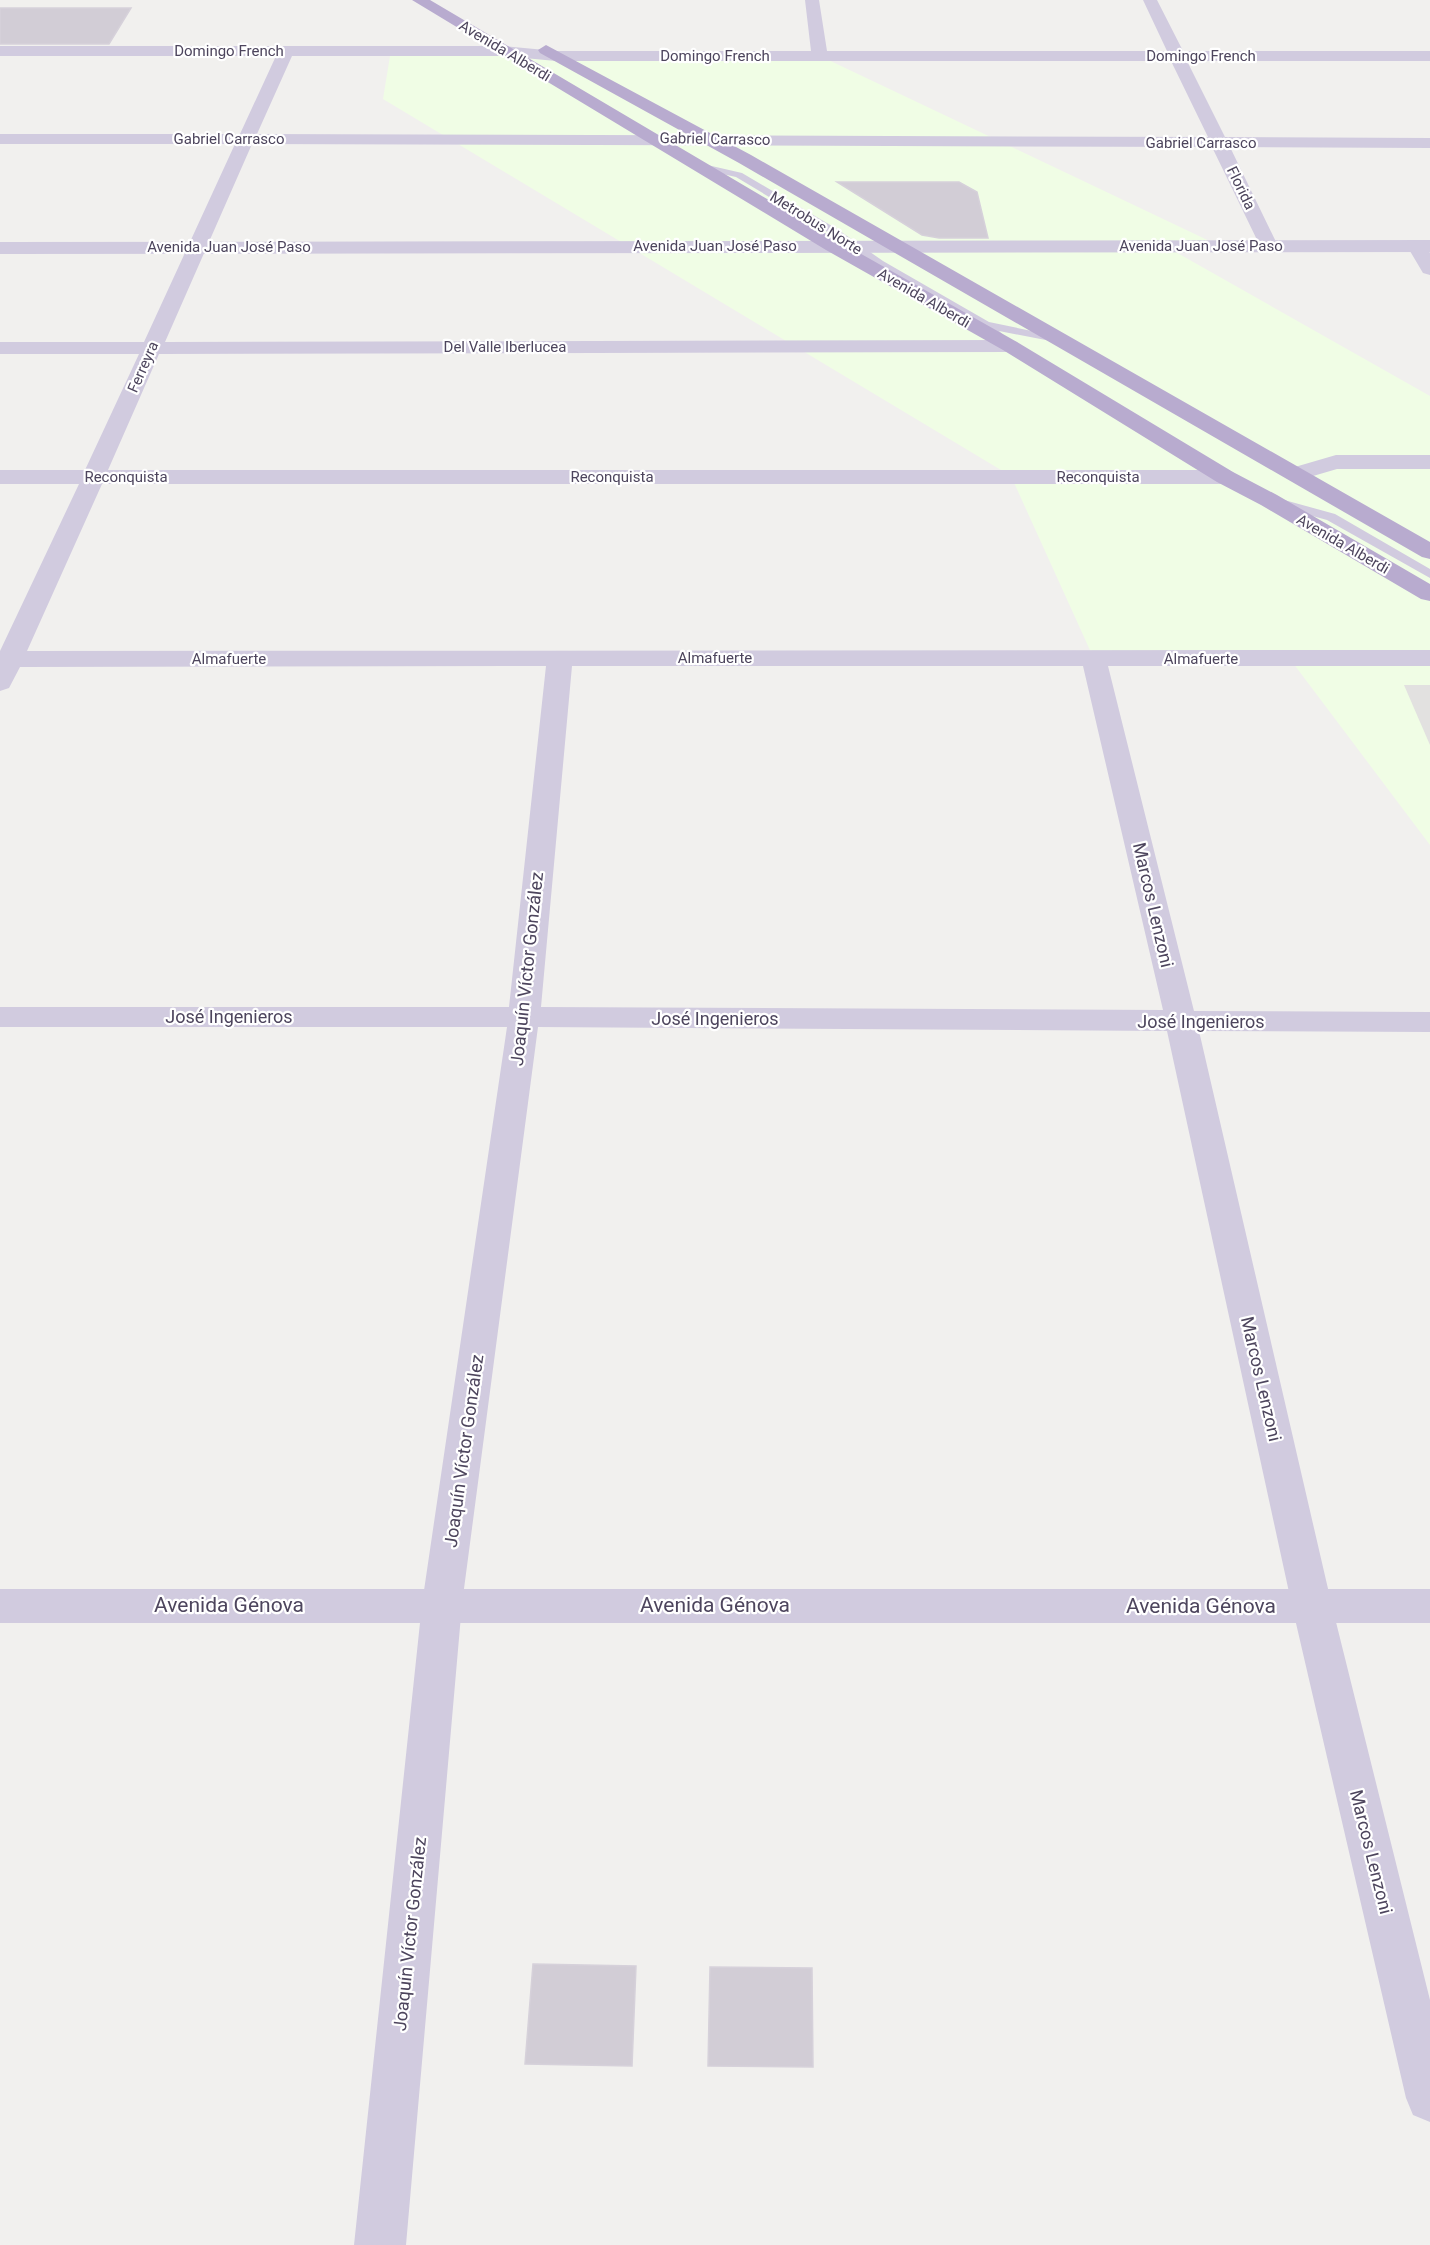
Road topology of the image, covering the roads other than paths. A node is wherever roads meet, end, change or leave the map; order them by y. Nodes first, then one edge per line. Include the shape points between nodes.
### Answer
1 (419, 0) edge
2 (812, 0) edge
3 (1150, 0) edge
4 (527, 39) dead end
5 (0, 51) edge
6 (286, 51) junction
7 (504, 51) junction
8 (556, 56) junction
9 (819, 56) junction
10 (1177, 56) junction
11 (1430, 56) edge
12 (0, 139) edge
13 (246, 139) junction
14 (654, 139) junction
15 (709, 139) junction
16 (1219, 143) junction
17 (1430, 143) edge
18 (703, 167) junction
19 (742, 167) junction
20 (893, 245) junction
21 (833, 246) junction
22 (854, 246) junction
23 (1269, 246) junction
24 (1423, 246) edge
25 (0, 248) edge
26 (197, 248) junction
27 (1430, 269) edge
28 (986, 325) junction
29 (1056, 339) junction
30 (1010, 346) junction
31 (0, 348) edge
32 (152, 348) junction
33 (1430, 462) edge
34 (1296, 474) junction
35 (0, 477) edge
36 (94, 477) junction
37 (1225, 477) junction
38 (1321, 488) junction
39 (1269, 500) junction
40 (1331, 517) junction
41 (1430, 552) edge
42 (1430, 574) edge
43 (1430, 594) edge
44 (560, 658) junction
45 (1430, 658) edge
46 (5, 659) edge
47 (1094, 659) junction
48 (0, 683) edge
49 (0, 1017) edge
50 (524, 1017) junction
51 (1430, 1022) edge
52 (1181, 1023) junction
53 (442, 1605) junction
54 (0, 1606) edge
55 (1312, 1606) junction
56 (1430, 1606) edge
57 (1430, 2098) edge
58 (380, 2245) edge

1 - 7 main road, Avenida Alberdi
2 - 9 street
3 - 10 street, Florida
4 - 8 main road, Avenida Alberdi
5 - 6 street, Domingo French
6 - 7 street, Domingo French
6 - 13 street, Ferreyra
7 - 8 street, Domingo French
7 - 14 main road, Avenida Alberdi
8 - 9 street, Domingo French
8 - 15 main road, Avenida Alberdi
9 - 10 street, Domingo French
10 - 11 street, Domingo French
10 - 16 street, Florida
12 - 13 street, Gabriel Carrasco
13 - 14 street, Gabriel Carrasco
13 - 26 street, Ferreyra
14 - 15 street, Gabriel Carrasco
14 - 18 main road, Avenida Alberdi
15 - 16 street, Gabriel Carrasco
15 - 19 main road, Avenida Alberdi
16 - 17 street, Gabriel Carrasco
16 - 23 street, Florida
18 - 19 lane, Metrobus Norte
18 - 21 main road, Avenida Alberdi
19 - 20 main road, Avenida Alberdi
19 - 22 lane, Metrobus Norte
20 - 22 street, Avenida Juan José Paso
20 - 23 street, Avenida Juan José Paso
20 - 29 main road, Avenida Alberdi
21 - 22 street, Avenida Juan José Paso
21 - 26 street, Avenida Juan José Paso
21 - 30 main road, Avenida Alberdi
22 - 28 lane, Metrobus Norte
23 - 24 street, Avenida Juan José Paso
24 - 27 street
25 - 26 street, Avenida Juan José Paso
26 - 32 street, Ferreyra
28 - 29 lane, Metrobus Norte
28 - 30 lane, Metrobus Norte
29 - 34 main road, Avenida Alberdi
30 - 32 street, Del Valle Iberlucea
30 - 37 main road, Avenida Alberdi
31 - 32 street, Del Valle Iberlucea
32 - 36 street, Ferreyra
33 - 34 street via 1336,462
34 - 38 main road, Avenida Alberdi
35 - 36 street, Reconquista
36 - 37 street, Reconquista
36 - 46 street, Ferreyra
37 - 39 main road, Avenida Alberdi
38 - 40 lane
38 - 41 main road, Avenida Alberdi
39 - 40 lane
39 - 43 main road, Avenida Alberdi
40 - 42 lane
44 - 46 street, Almafuerte
44 - 47 street, Almafuerte
44 - 50 street, Joaquín Víctor González
45 - 47 street, Almafuerte
46 - 48 street, Ferreyra
47 - 52 street, Marcos Lenzoni
49 - 50 street, José Ingenieros
50 - 52 street, José Ingenieros
50 - 53 street, Joaquín Víctor González
51 - 52 street, José Ingenieros
52 - 55 street, Marcos Lenzoni
53 - 54 street, Avenida Génova
53 - 55 street, Avenida Génova
53 - 58 street, Joaquín Víctor González
55 - 56 street, Avenida Génova
55 - 57 street, Marcos Lenzoni

